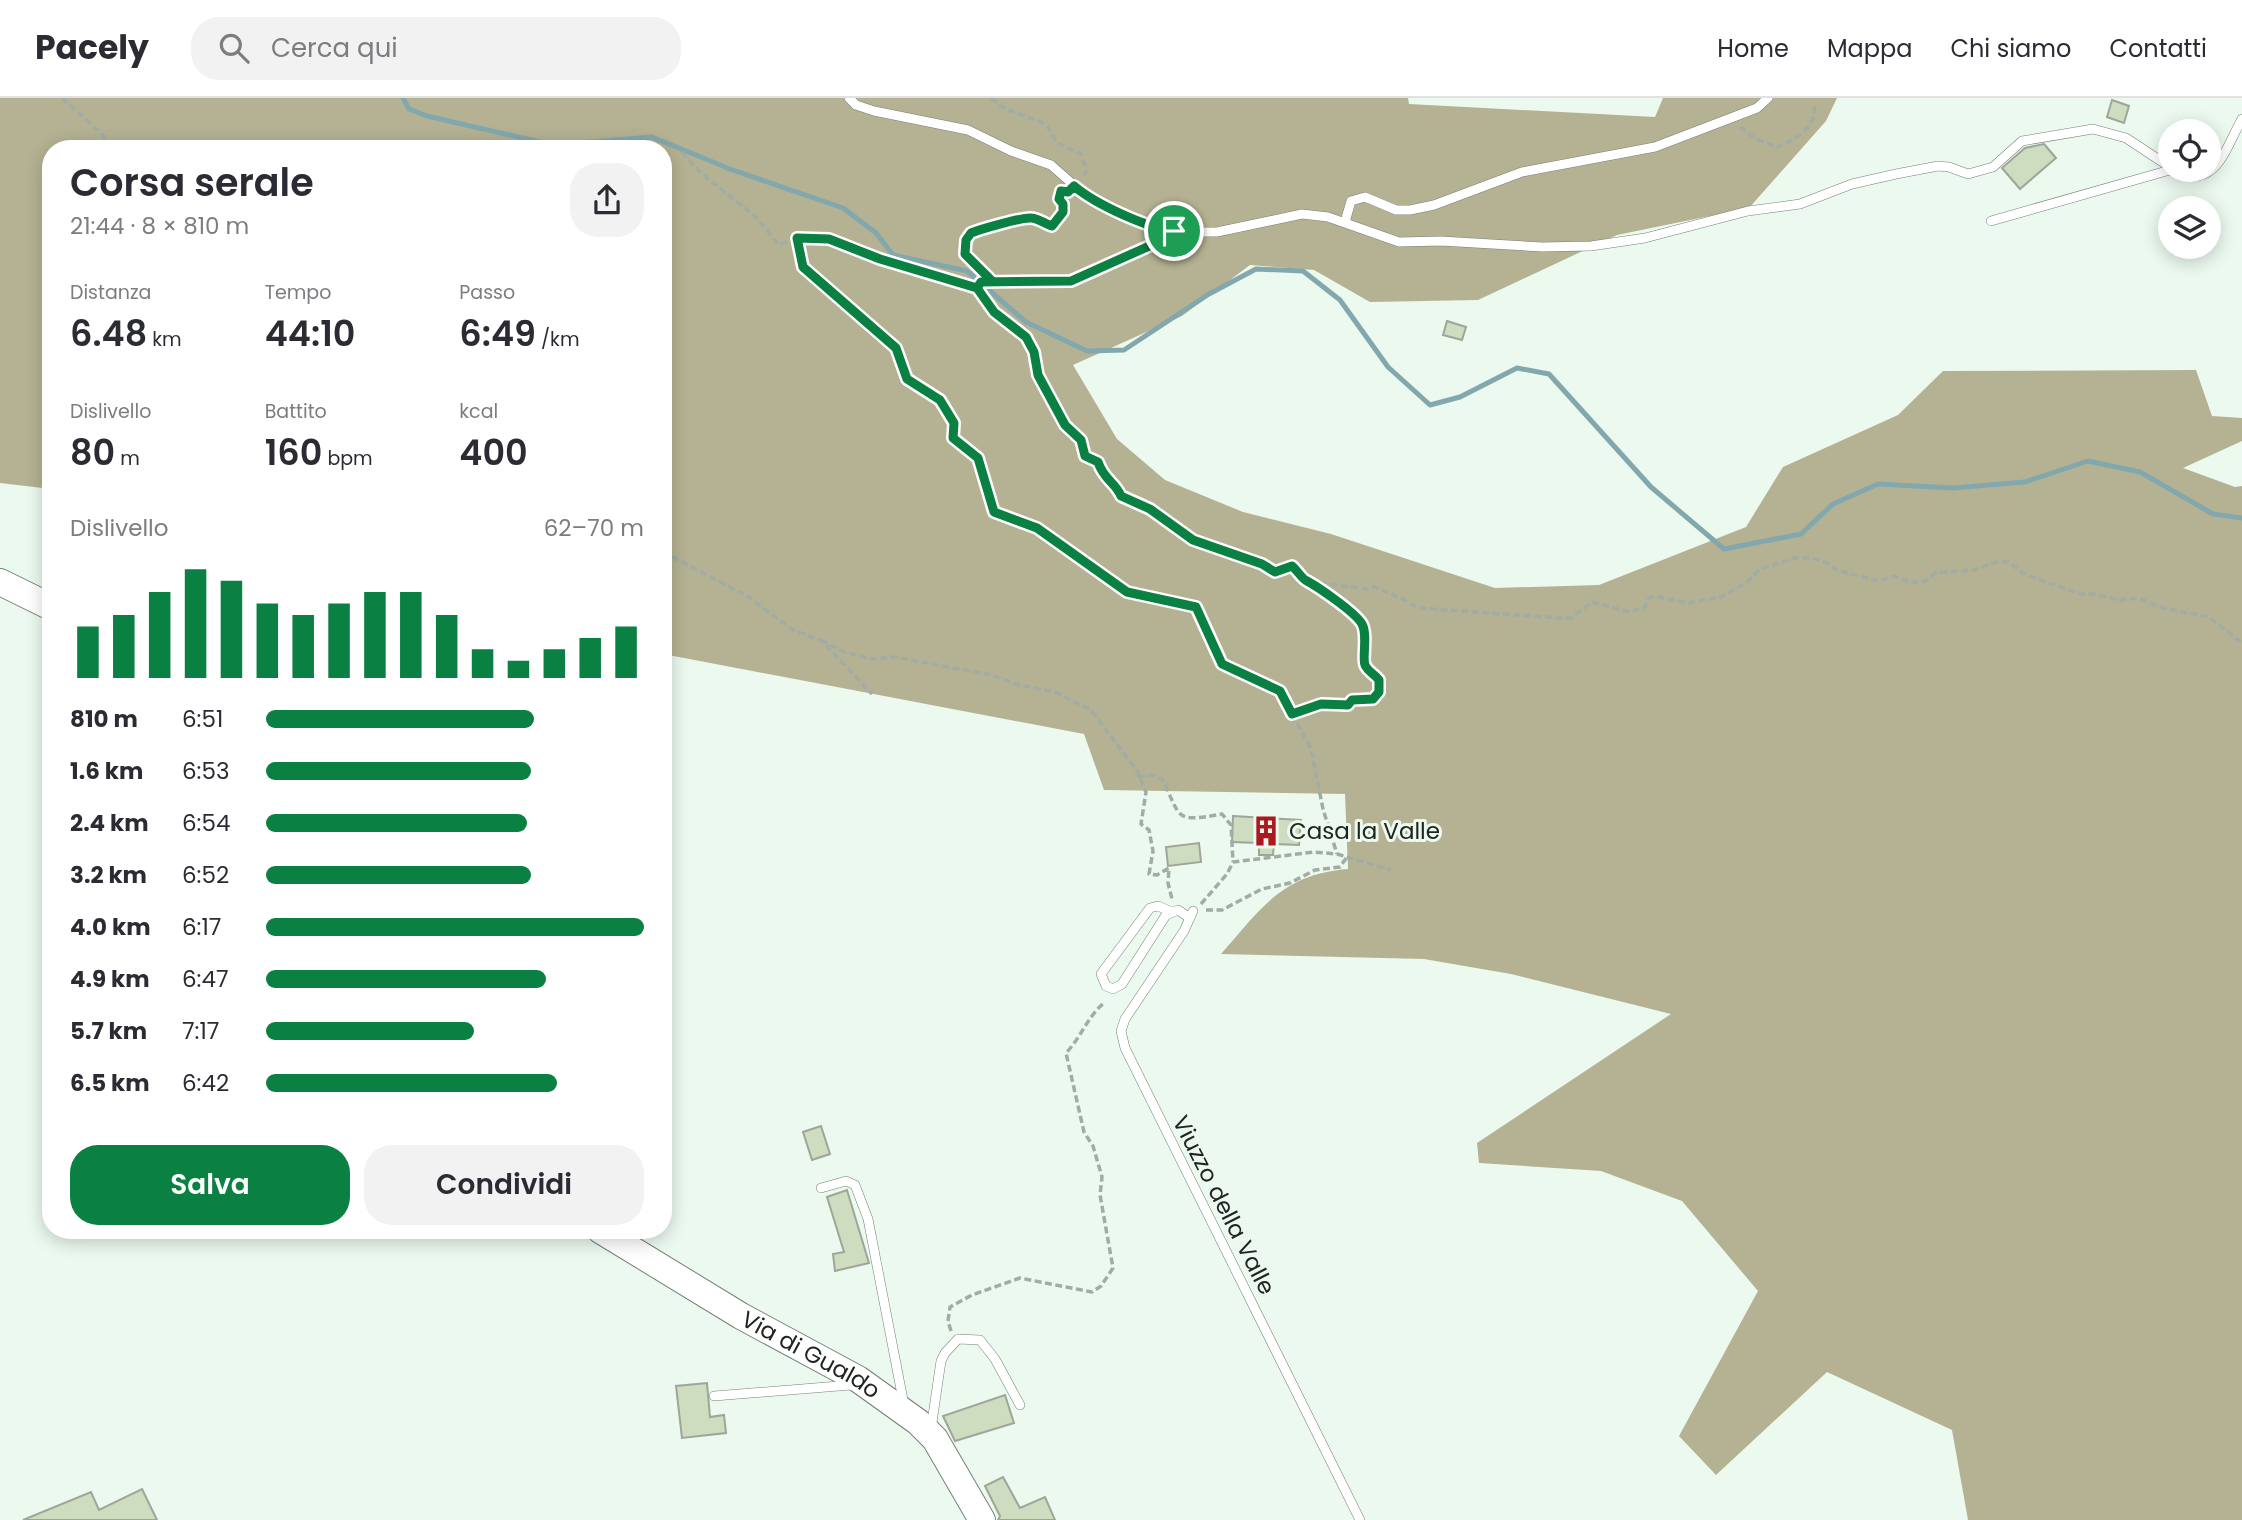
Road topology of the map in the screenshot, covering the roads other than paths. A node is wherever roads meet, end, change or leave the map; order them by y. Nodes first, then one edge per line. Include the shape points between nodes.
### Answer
1 (849, 98) edge
2 (1768, 98) edge
3 (2242, 119) edge
4 (2158, 160) edge
5 (2221, 161) edge
6 (2158, 173) edge
7 (1991, 221) dead end
8 (1345, 222) junction
9 (0, 582) edge
10 (42, 603) edge
11 (1175, 911) junction
12 (821, 1188) dead end
13 (615, 1239) edge
14 (865, 1384) junction
15 (713, 1396) dead end
16 (1020, 1405) dead end
17 (906, 1413) junction
18 (930, 1434) junction
19 (982, 1520) edge
20 (1360, 1520) edge

1 - 8 lane via 873,111 968,130 1051,165 1085,195 1153,229 1217,232 1302,214
2 - 8 lane via 1758,108 1655,147 1522,172 1434,205 1396,210 1364,197 1351,201
3 - 5 lane
4 - 8 lane via 2126,138 2092,129 2022,141 1993,167 1968,174 1938,166 1896,174 1852,184 1800,204 1591,246 1399,242
6 - 7 lane
9 - 10 street
11 - 11 lane via 1166,915 1122,984 1114,989 1106,986 1101,974 1150,908
11 - 20 lane, Viuzzo della Valle via 1193,912 1125,1019 1121,1031 1125,1048
12 - 17 lane via 852,1181 868,1219
13 - 14 street, Via di Gualdo via 740,1316
14 - 15 lane
14 - 17 street, Via di Gualdo
16 - 18 lane via 980,1340 958,1339 941,1361
17 - 18 street, Via di Gualdo
18 - 19 street, Via di Gualdo

